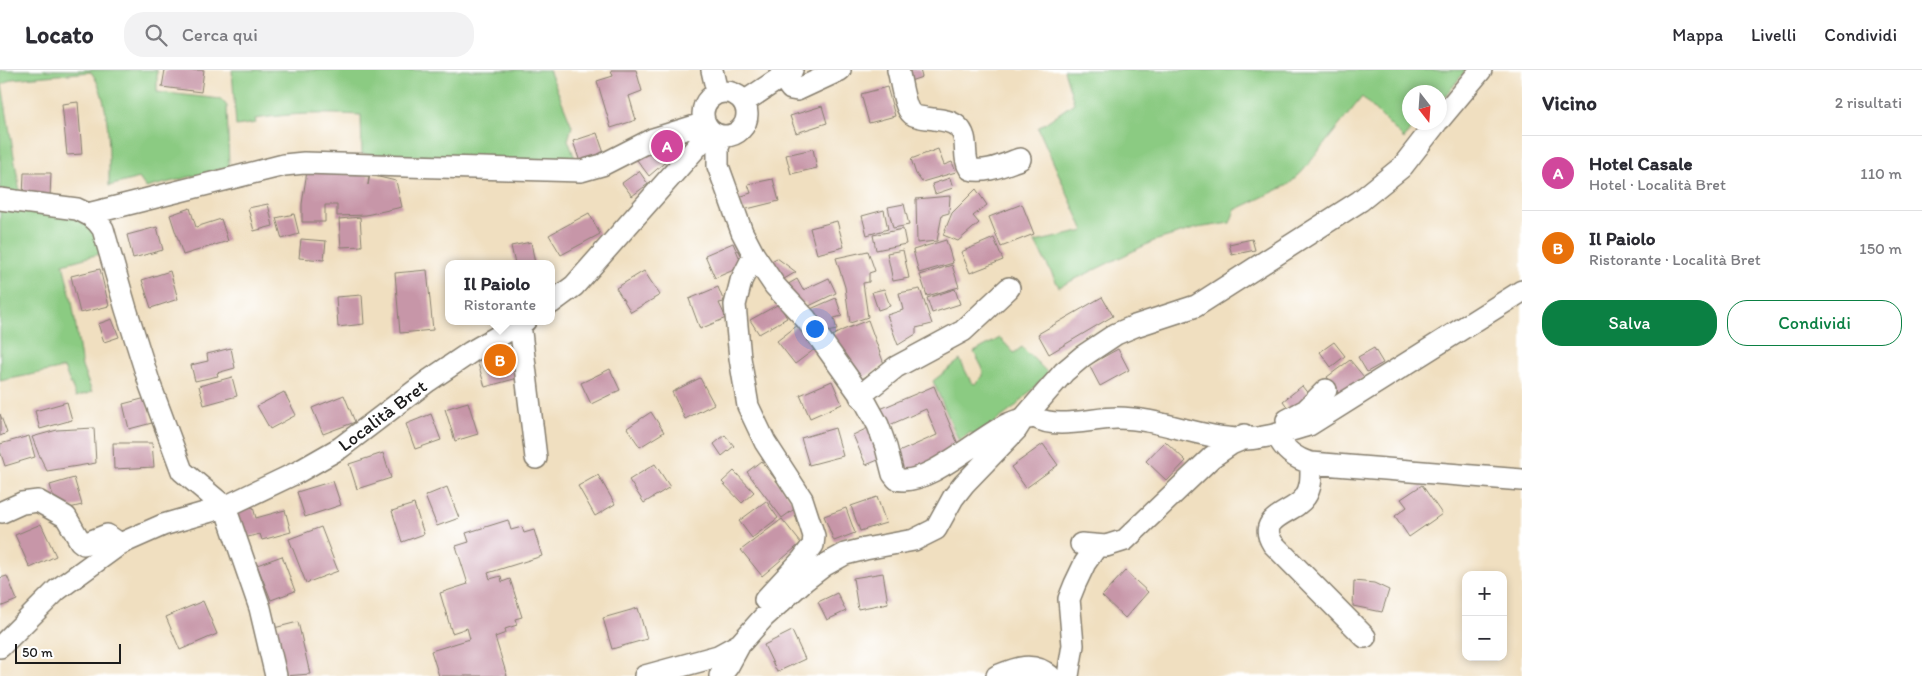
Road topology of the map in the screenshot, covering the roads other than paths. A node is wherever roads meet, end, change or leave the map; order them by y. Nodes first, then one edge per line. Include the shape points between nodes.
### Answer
1 (712, 70) edge
2 (840, 70) edge
3 (898, 70) edge
4 (1481, 70) edge
5 (787, 73) edge
6 (717, 92) junction
7 (744, 102) junction
8 (1447, 111) edge
9 (713, 130) junction
10 (1431, 130) edge
11 (1020, 160) dead end
12 (682, 161) junction
13 (718, 166) junction
14 (0, 199) edge
15 (88, 214) junction
16 (754, 255) junction
17 (1009, 288) dead end
18 (1522, 291) edge
19 (555, 300) edge
20 (519, 325) edge
21 (523, 325) edge
22 (1326, 390) dead end
23 (860, 396) junction
24 (1024, 419) junction
25 (1277, 435) junction
26 (1243, 439) junction
27 (536, 458) dead end
28 (1311, 463) junction
29 (1522, 480) edge
30 (231, 505) junction
31 (2, 512) dead end
32 (120, 544) junction
33 (764, 617) junction
34 (1365, 637) dead end
35 (740, 644) junction
36 (0, 647) edge
37 (276, 676) edge
38 (645, 676) edge
39 (720, 676) edge
40 (997, 676) edge
41 (1050, 676) edge
42 (1068, 676) edge

1 - 6 street
2 - 5 street via 797,90 792,89
3 - 11 street via 908,110 914,115 956,125 966,141 970,169 986,169
4 - 8 street
5 - 7 street
6 - 7 street via 732,92
6 - 9 street via 706,102 702,115
7 - 9 street via 746,122 736,133
9 - 12 street
9 - 13 street via 718,147
9 - 15 street via 653,139 602,165 581,171 284,164
10 - 24 street via 1402,167 1360,202 1196,306 1116,334 1064,372
12 - 13 street via 697,159
12 - 19 street via 574,286
13 - 16 street
14 - 15 street via 76,209
15 - 30 street via 98,221 106,236 150,385 182,471
16 - 23 street via 775,286 827,347
16 - 33 street via 741,281 735,305 748,406 765,442 802,499 814,536 813,545 802,560 765,598 762,606
17 - 23 street via 963,331 896,367
18 - 25 street via 1309,425
20 - 30 street, Località Bret via 428,381 340,448
21 - 27 street
22 - 26 street via 1293,419 1246,427
23 - 24 street via 878,425 893,474 902,481 919,478 1008,424
24 - 26 street via 1034,417 1042,422 1058,423 1117,418 1154,421 1202,435
24 - 33 street via 964,484 936,530 914,540 845,554 804,581
25 - 26 street
25 - 28 street via 1295,458
26 - 42 street via 1212,458 1125,540 1106,546 1089,545 1085,563 1069,599 1073,645
28 - 29 street
28 - 34 street via 1307,495 1302,502 1274,519 1268,528 1268,537
30 - 32 street, Località Bret via 163,526
30 - 37 street
31 - 32 street via 22,503 38,502 66,516 84,544 107,534
32 - 36 street, Località Bret via 57,590
33 - 35 street
35 - 38 street via 718,656
35 - 39 street
40 - 41 street via 1032,666

